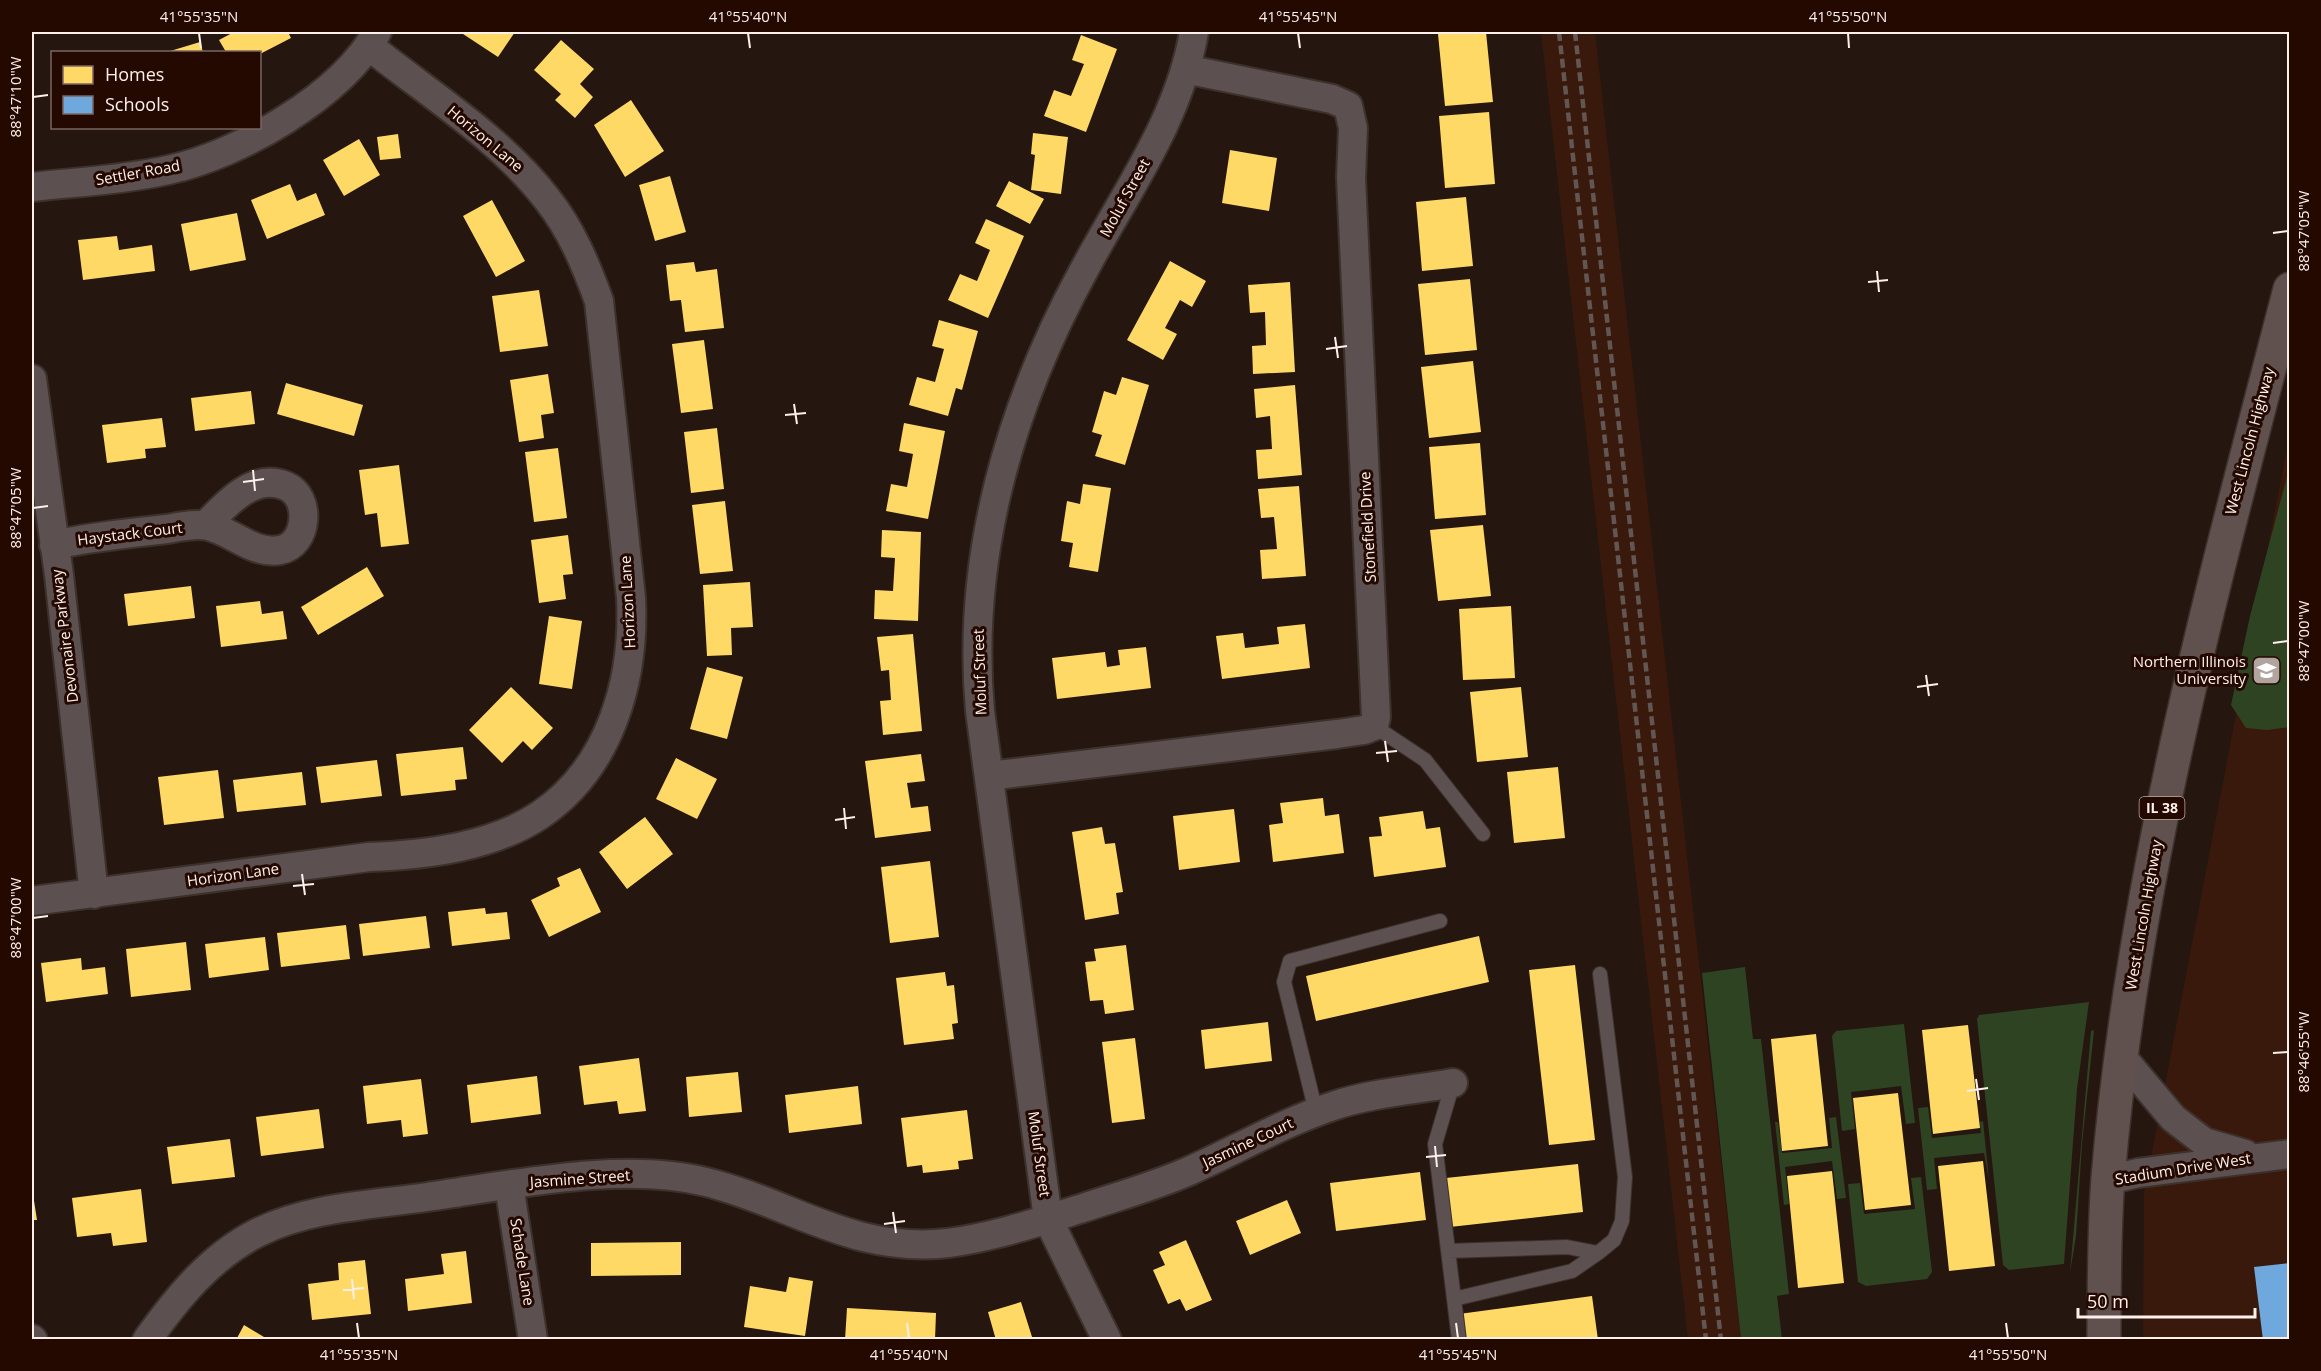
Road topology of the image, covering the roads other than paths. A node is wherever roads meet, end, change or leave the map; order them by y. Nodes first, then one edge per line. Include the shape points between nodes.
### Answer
1 (1194, 32) edge
2 (373, 39) edge
3 (1185, 69) junction
4 (32, 187) edge
5 (2289, 290) edge
6 (32, 379) edge
7 (206, 525) dead end
8 (54, 545) junction
9 (1374, 726) junction
10 (988, 776) junction
11 (1483, 834) dead end
12 (94, 894) junction
13 (32, 902) edge
14 (1440, 921) dead end
15 (1600, 974) dead end
16 (2121, 1056) junction
17 (1453, 1083) joint
18 (1316, 1112) junction
19 (2289, 1154) edge
20 (2259, 1158) junction
21 (2108, 1180) junction
22 (509, 1185) junction
23 (1048, 1219) junction
24 (1448, 1251) junction
25 (1598, 1253) junction
26 (1454, 1299) junction
27 (147, 1340) edge
28 (533, 1340) edge
29 (1107, 1340) edge
30 (1459, 1340) edge
31 (2104, 1340) edge

1 - 3 street, Moluf Street
2 - 4 street, Settler Road via 334,83 294,116 217,154 170,170
2 - 12 street, Horizon Lane via 516,164 548,199 587,268 599,301 631,598 630,668 620,704 604,740 576,781 539,816 497,835 407,856 369,857
3 - 9 street, Stonefield Drive via 1332,99 1347,106 1353,128 1351,178
3 - 10 street, Moluf Street via 1140,173 1044,348 1016,419 983,560 977,664
5 - 16 main road, West Lincoln Highway / IL 38 via 2175,744
6 - 8 street, Devonaire Parkway
7 - 8 street, Haystack Court
8 - 12 street, Devonaire Parkway
9 - 10 street via 1337,734
9 - 11 lane via 1425,760
10 - 23 street, Moluf Street
12 - 13 street, Horizon Lane
14 - 18 lane via 1290,962 1284,982
15 - 25 lane via 1625,1177 1622,1221 1614,1240
16 - 20 street, Stadium Drive West via 2173,1118 2204,1142
16 - 21 main road, West Lincoln Highway / IL 38
17 - 18 street, Jasmine Court via 1339,1103
17 - 24 lane via 1435,1144
18 - 23 street, Jasmine Court via 1157,1184
19 - 20 street, Stadium Drive West
20 - 21 street, Stadium Drive West
21 - 31 main road, West Lincoln Highway / IL 38
22 - 23 street, Jasmine Street via 584,1176 684,1177 868,1239 909,1245 992,1235
22 - 27 street, Jasmine Street via 304,1216 260,1232 236,1245 201,1274
22 - 28 street, Schade Lane
23 - 29 street, Moluf Street
24 - 25 lane via 1567,1247
24 - 26 lane
25 - 26 lane via 1572,1271
26 - 30 lane

